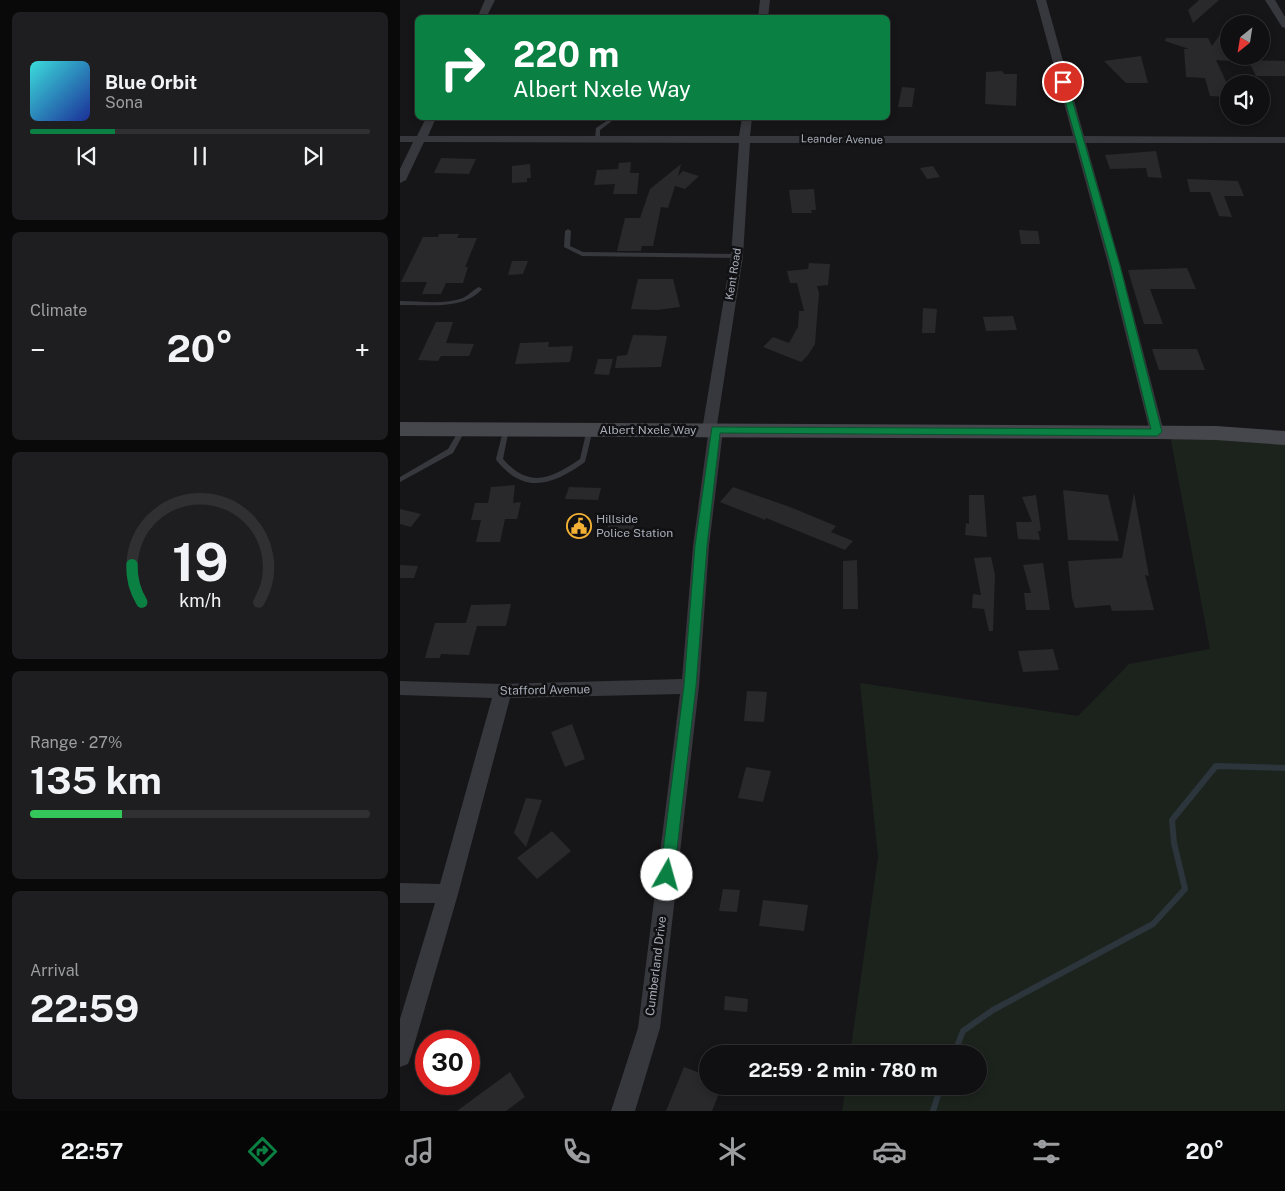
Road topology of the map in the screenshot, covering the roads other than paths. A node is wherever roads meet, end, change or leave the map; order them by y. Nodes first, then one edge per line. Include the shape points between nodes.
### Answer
1 (490, 0) edge
2 (766, 0) edge
3 (1040, 0) edge
4 (1270, 0) edge
5 (482, 15) edge
6 (764, 15) edge
7 (1285, 26) edge
8 (430, 120) edge
9 (611, 120) edge
10 (747, 120) edge
11 (597, 138) junction
12 (744, 138) junction
13 (400, 139) edge
14 (420, 139) junction
15 (1080, 140) junction
16 (1285, 140) edge
17 (400, 180) edge
18 (568, 231) dead end
19 (736, 256) junction
20 (479, 289) dead end
21 (400, 303) edge
22 (400, 429) edge
23 (463, 429) junction
24 (506, 429) junction
25 (590, 429) junction
26 (712, 430) junction
27 (1157, 432) junction
28 (1285, 438) edge
29 (400, 480) edge
30 (690, 686) junction
31 (400, 688) edge
32 (503, 691) junction
33 (400, 893) edge
34 (448, 894) junction
35 (400, 1056) edge
36 (623, 1111) edge

1 - 5 street
2 - 6 street
3 - 15 street
4 - 7 street
8 - 14 street
9 - 11 lane via 598,129
10 - 12 street, Kent Road
11 - 12 street, Leander Avenue
11 - 14 street, Leander Avenue
12 - 15 street, Leander Avenue
12 - 19 street, Kent Road
13 - 14 street, Leander Avenue
14 - 17 street
15 - 16 street, Leander Avenue
15 - 27 street
18 - 19 lane via 567,247 582,254
19 - 26 street, Kent Road
20 - 21 lane via 475,296 460,301
22 - 23 main road, Albert Nxele Way
23 - 24 main road, Albert Nxele Way
23 - 29 lane via 451,451
24 - 25 main road, Albert Nxele Way
24 - 25 lane via 498,459 515,477 534,480 550,480 583,460
25 - 26 main road, Albert Nxele Way
26 - 27 main road, Albert Nxele Way
26 - 30 street, Cumberland Drive
27 - 28 main road, Albert Nxele Way
30 - 32 street, Stafford Avenue
30 - 36 street, Cumberland Drive via 649,1028
31 - 32 street, Stafford Avenue
32 - 34 street
33 - 34 street
34 - 35 street

